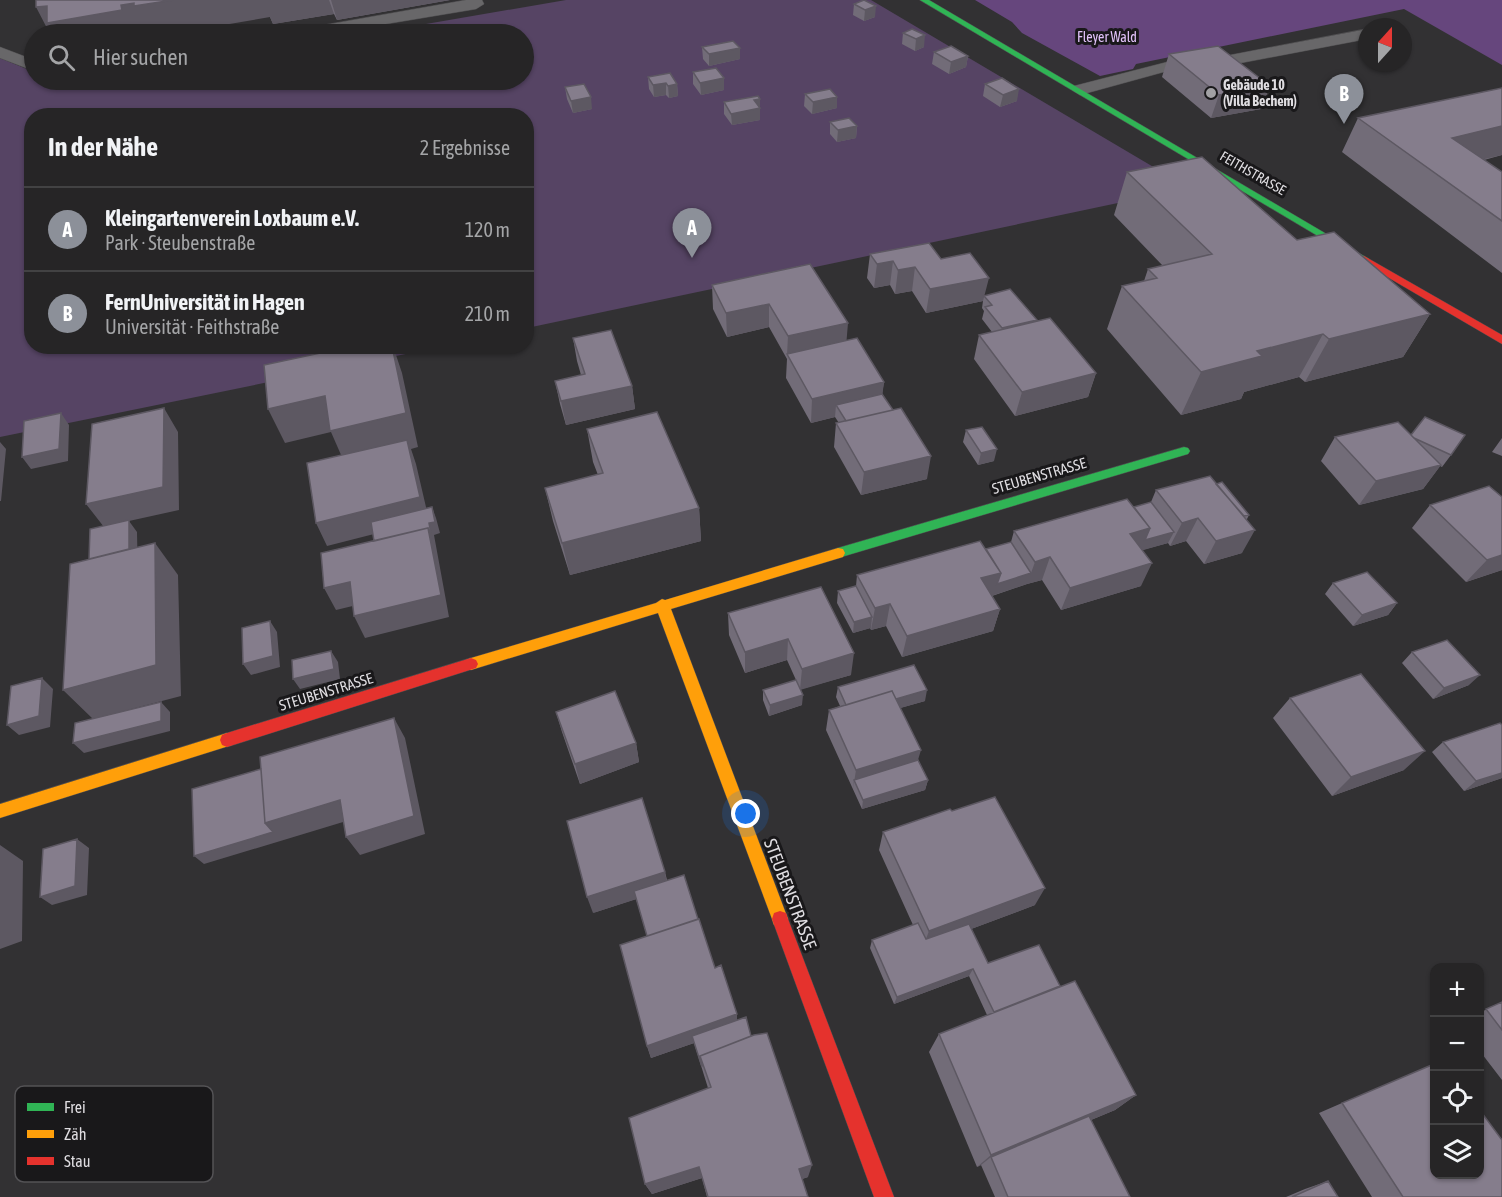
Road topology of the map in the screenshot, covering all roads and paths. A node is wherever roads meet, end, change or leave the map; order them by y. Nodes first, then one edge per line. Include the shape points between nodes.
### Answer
1 (474, 0) edge
2 (924, 0) edge
3 (360, 24) edge
4 (1358, 36) edge
5 (0, 52) edge
6 (24, 62) edge
7 (1080, 90) junction
8 (1502, 340) edge
9 (1184, 451) dead end
10 (662, 604) junction
11 (0, 811) edge
12 (884, 1197) edge

1 - 3 lane via 476,4
2 - 7 street, FEITHSTRASSE
4 - 7 lane via 1149,71
5 - 6 lane
7 - 8 street, FEITHSTRASSE
9 - 10 street, STEUBENSTRASSE
10 - 11 street, STEUBENSTRASSE
10 - 12 street, STEUBENSTRASSE

